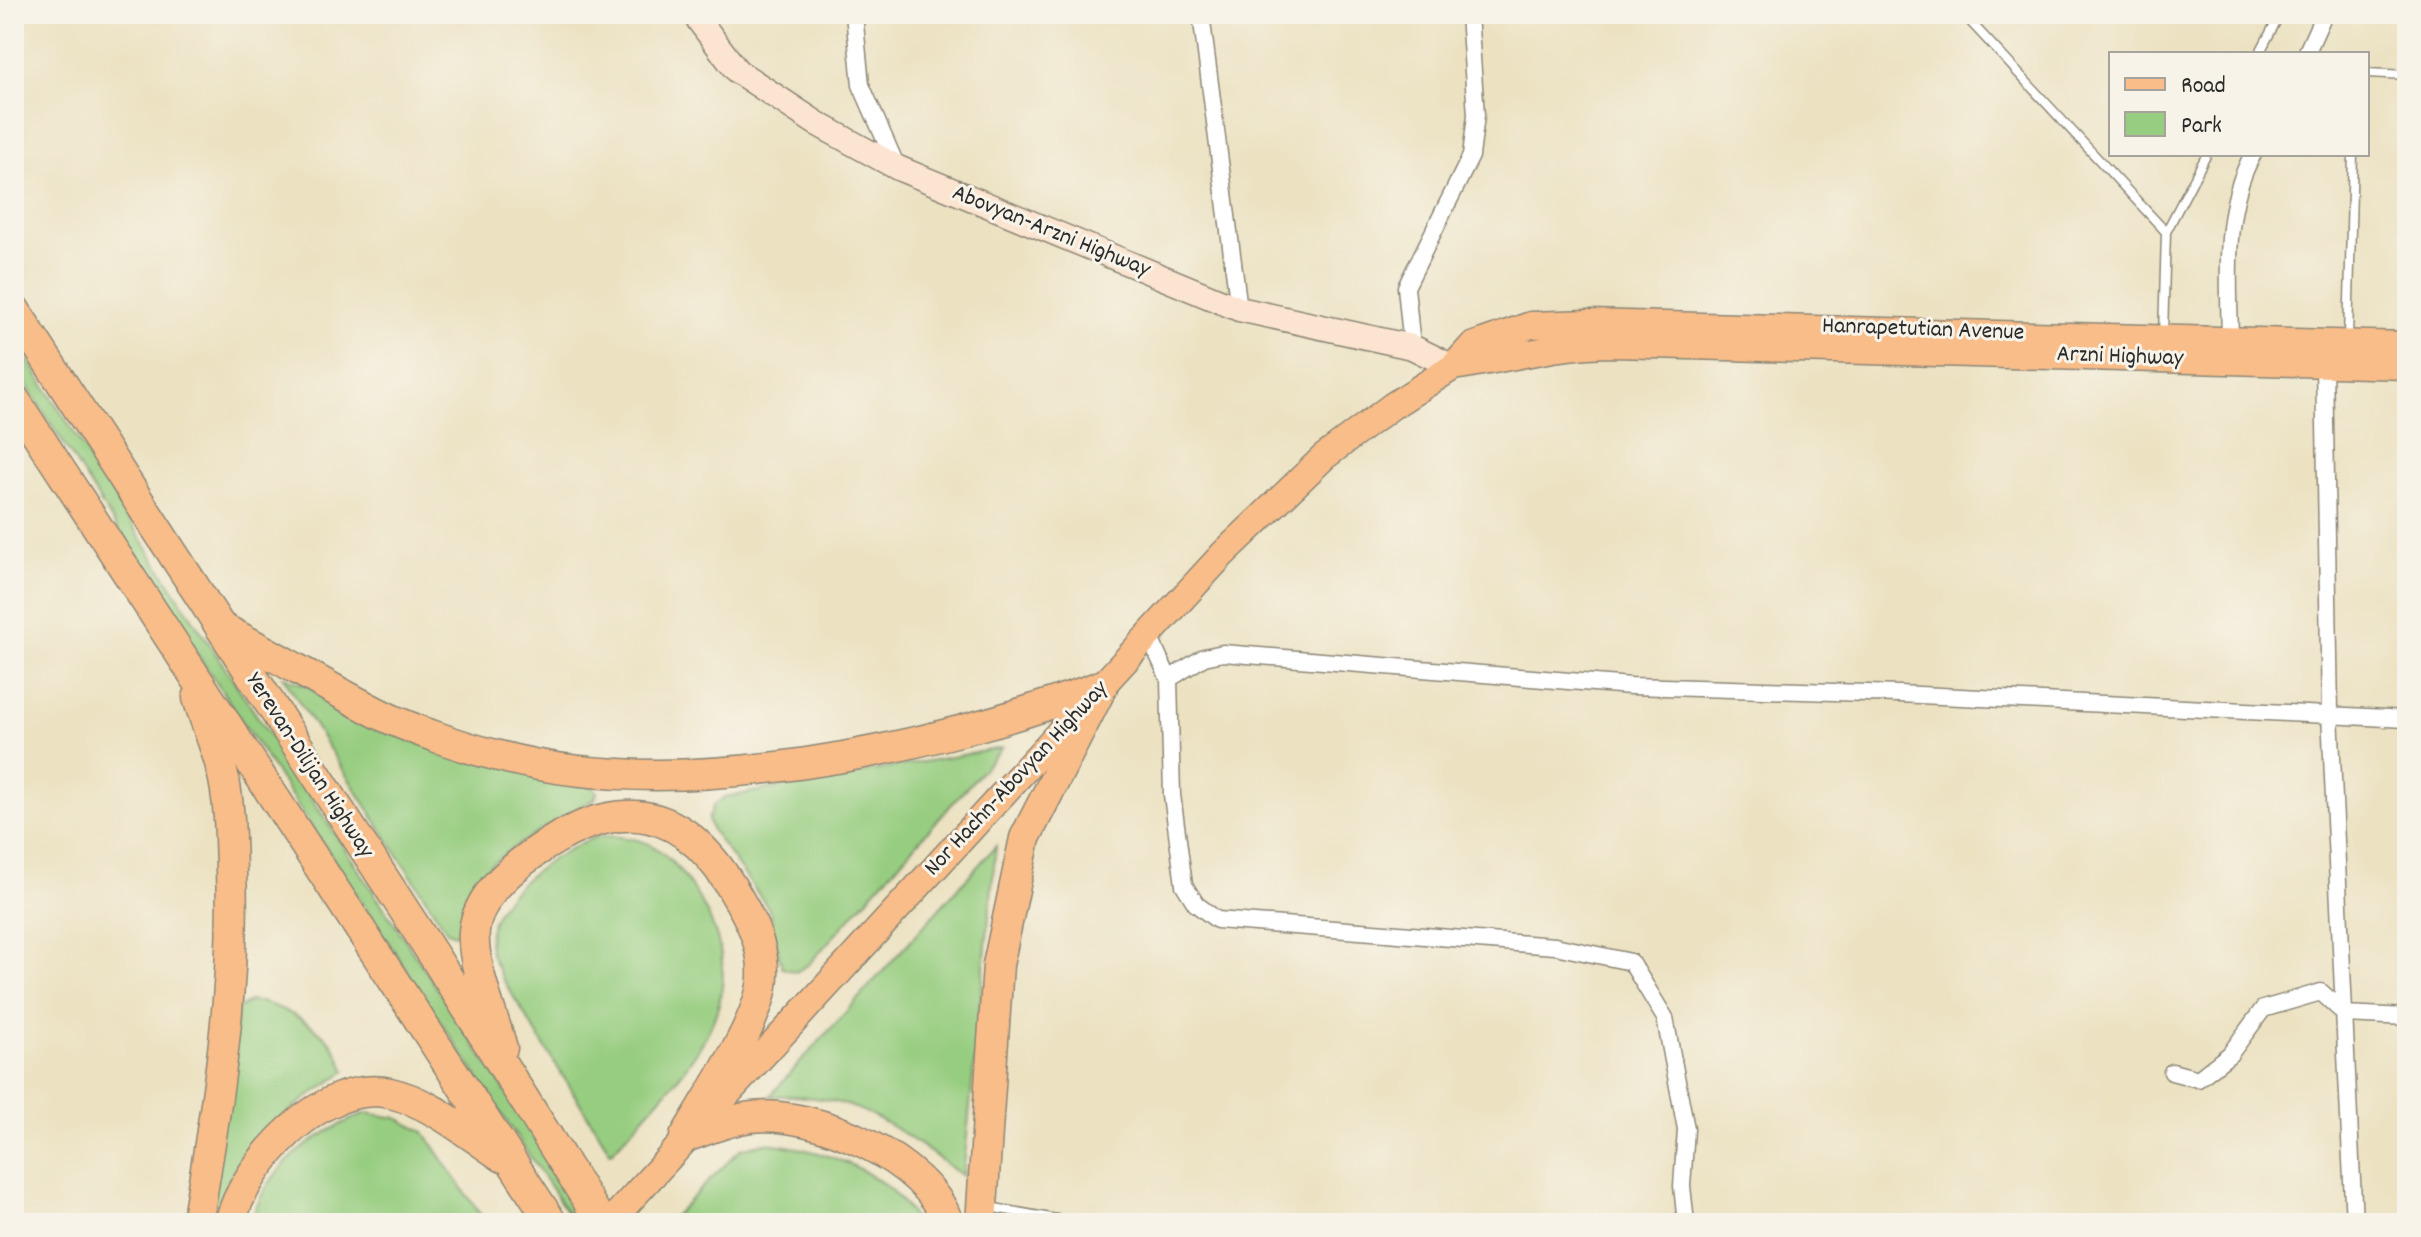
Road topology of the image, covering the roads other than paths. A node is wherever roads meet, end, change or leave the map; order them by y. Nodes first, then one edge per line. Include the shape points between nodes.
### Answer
1 (694, 14) edge
2 (854, 14) edge
3 (1201, 14) edge
4 (1469, 14) edge
5 (2280, 14) edge
6 (2324, 14) edge
7 (1967, 18) dead end
8 (2260, 52) edge
9 (2307, 52) edge
10 (2369, 73) edge
11 (2407, 75) edge
12 (2206, 156) edge
13 (2252, 156) edge
14 (2353, 156) edge
15 (898, 168) junction
16 (2166, 232) junction
17 (14, 309) edge
18 (1239, 309) junction
19 (2163, 337) junction
20 (2230, 339) junction
21 (2348, 343) junction
22 (2407, 345) edge
23 (1412, 347) junction
24 (2324, 363) junction
25 (2407, 366) edge
26 (1453, 367) junction
27 (14, 399) edge
28 (217, 626) junction
29 (1149, 636) junction
30 (183, 654) junction
31 (1169, 679) junction
32 (1103, 685) junction
33 (2330, 714) junction
34 (2407, 719) edge
35 (2345, 1014) junction
36 (2407, 1017) edge
37 (2172, 1072) dead end
38 (512, 1083) junction
39 (685, 1137) junction
40 (513, 1163) junction
41 (981, 1214) edge
42 (197, 1223) edge
43 (230, 1223) edge
44 (552, 1223) edge
45 (602, 1223) edge
46 (609, 1223) edge
47 (948, 1223) edge
48 (1079, 1223) edge
49 (1686, 1223) edge
50 (2354, 1223) edge

1 - 15 main road, Abovyan-Arzni Highway via 737,71
2 - 15 street via 861,85
3 - 18 street
4 - 23 street via 1476,115 1471,156 1406,287
5 - 8 lane
6 - 9 street
7 - 16 lane
10 - 11 lane
12 - 16 lane
13 - 20 street via 2228,239
14 - 21 lane
15 - 18 main road, Abovyan-Arzni Highway
16 - 19 lane
17 - 28 highway, Yerevan-Dilijan Highway
18 - 23 main road, Abovyan-Arzni Highway
19 - 20 main road, Hanrapetutian Avenue
19 - 26 main road, Hanrapetutian Avenue via 1531,325 1472,346
20 - 21 main road, Hanrapetutian Avenue
21 - 22 main road, Hanrapetutian Avenue
23 - 26 main road, Abovyan-Arzni Highway
24 - 25 main road, Arzni Highway
24 - 26 main road, Arzni Highway via 1576,344
24 - 33 street
26 - 29 main road, Nor Hachn-Abovyan Highway via 1324,457 1223,554
27 - 30 highway, Yerevan-Dilijan Highway
28 - 32 highway via 376,713 500,757 587,772 682,778 889,747 1023,716
28 - 38 highway, Yerevan-Dilijan Highway
29 - 31 street
29 - 32 main road, Nor Hachn-Abovyan Highway
30 - 40 highway, Yerevan-Dilijan Highway
30 - 42 highway via 222,768 232,908 231,989
31 - 33 street via 1204,657 1223,653 1631,686
31 - 49 street via 1172,795 1184,885 1196,904 1217,920 1555,946 1631,962 1665,1018 1686,1129
32 - 39 main road, Nor Hachn-Abovyan Highway
32 - 41 highway via 1025,838 998,965
33 - 34 street
33 - 35 street
35 - 36 street
35 - 37 street via 2321,992 2263,1009 2230,1054 2198,1079
35 - 50 street
38 - 39 highway via 475,954 474,930 482,906 513,868 590,821 615,815 662,821 685,833 721,870 752,922 761,955 763,985 755,1013
38 - 45 highway, Yerevan-Dilijan Highway
39 - 46 main road, Nor Hachn-Abovyan Highway
39 - 47 highway via 752,1117 804,1122 838,1132 912,1172 936,1196
40 - 43 highway via 418,1101 373,1090 354,1093 303,1121 267,1152 239,1195
40 - 44 highway, Yerevan-Dilijan Highway
41 - 48 lane

